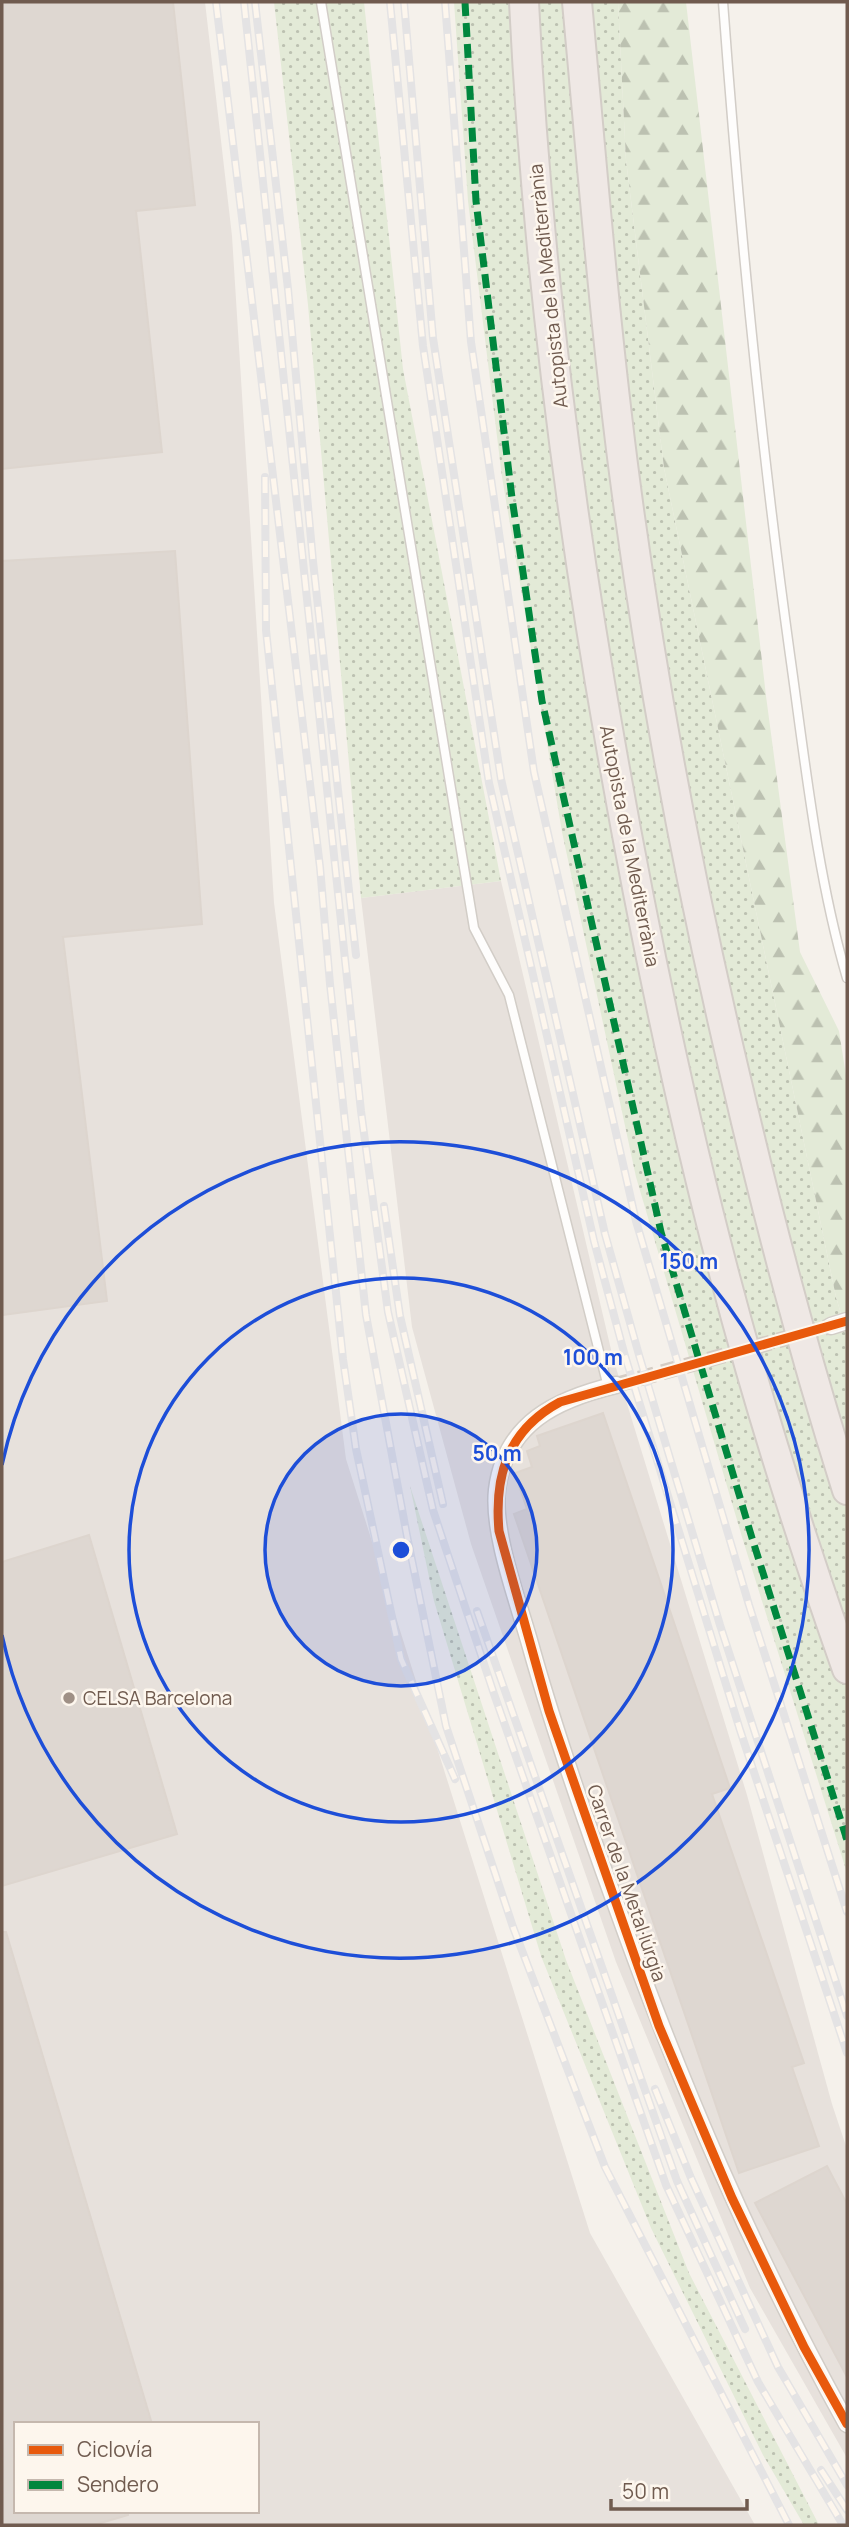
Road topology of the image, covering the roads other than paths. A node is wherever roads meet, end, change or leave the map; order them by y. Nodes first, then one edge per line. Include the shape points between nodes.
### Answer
1 (321, 2) edge
2 (524, 2) edge
3 (577, 2) edge
4 (723, 2) edge
5 (847, 978) edge
6 (612, 1386) joint
7 (847, 1490) edge
8 (847, 1669) edge
9 (847, 2424) edge

1 - 6 lane via 474,928 509,995
2 - 8 highway, Autopista de la Mediterrània via 538,197 564,444 632,869 716,1244 788,1494
3 - 7 highway via 598,245 629,516 673,788 705,948 777,1250
4 - 5 lane via 739,216 780,581 808,789
6 - 9 street, Carrer de la Metal·lúrgia via 560,1402 525,1429 502,1468 497,1489 499,1531 549,1711 659,2026 732,2198

